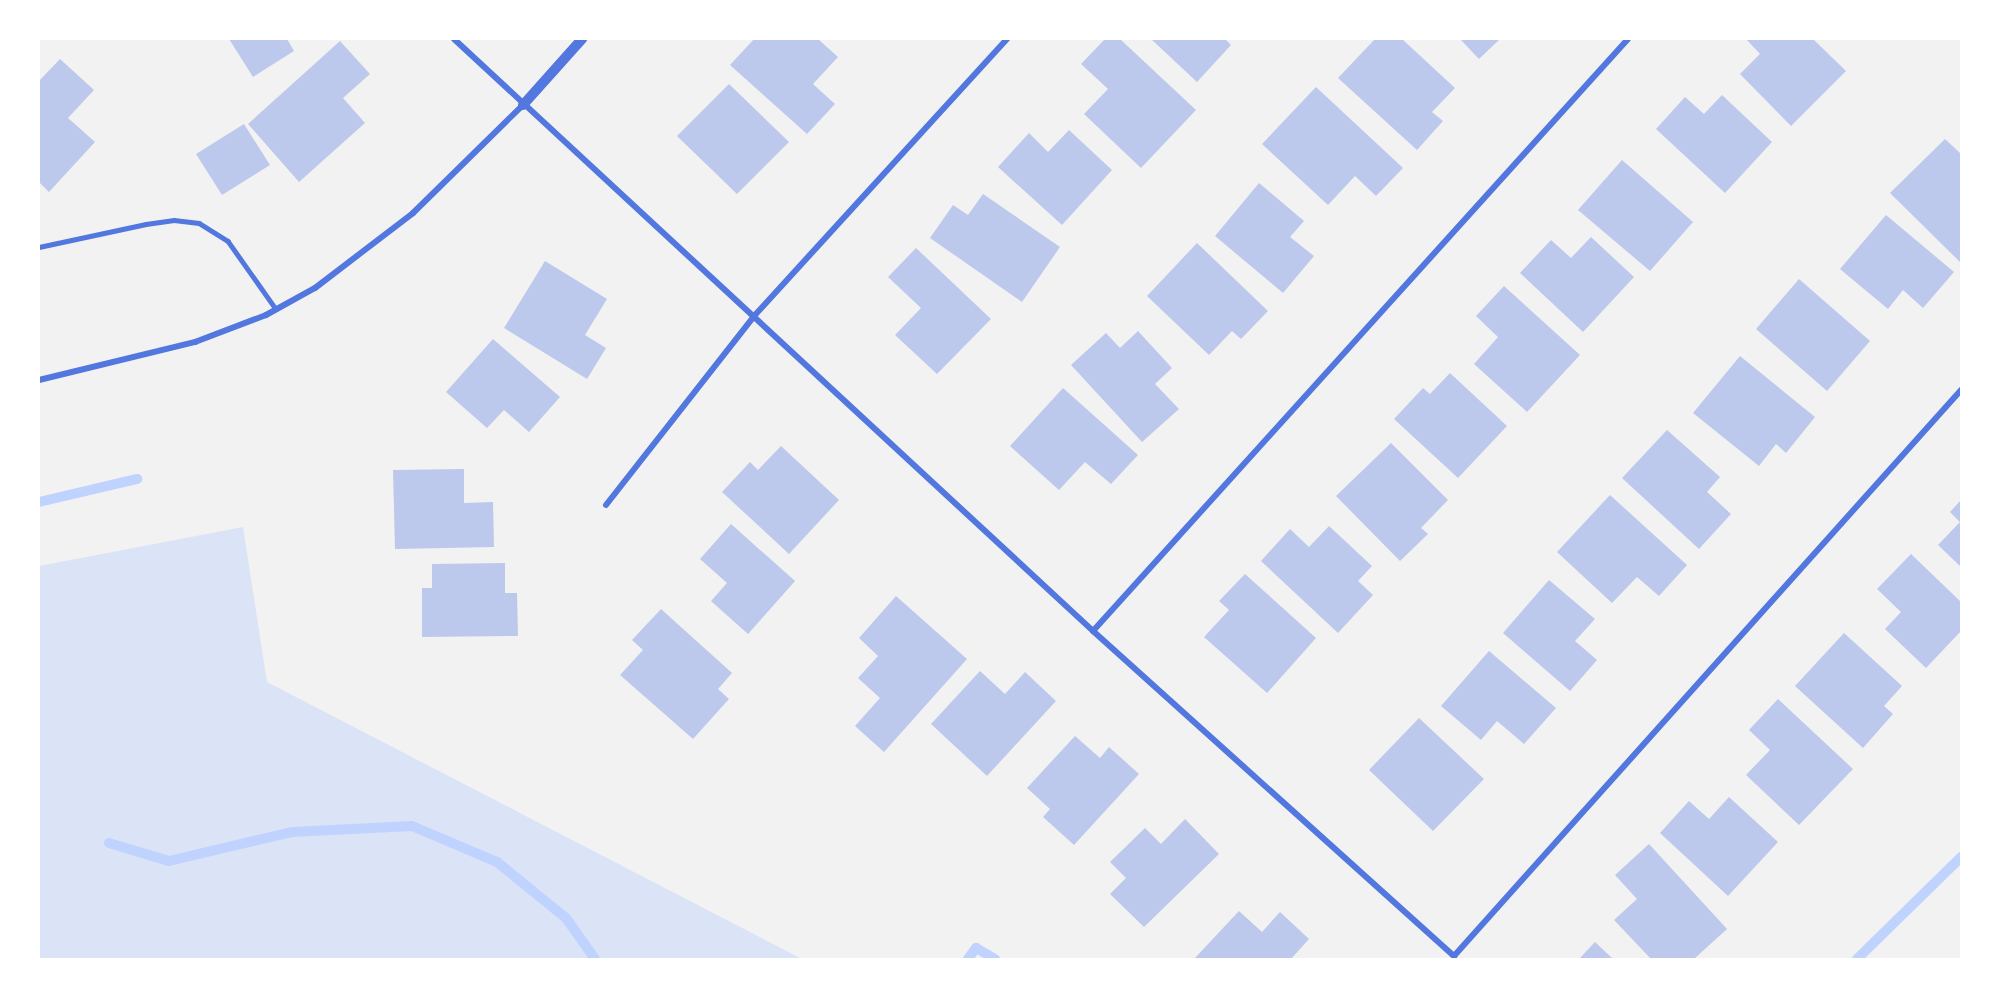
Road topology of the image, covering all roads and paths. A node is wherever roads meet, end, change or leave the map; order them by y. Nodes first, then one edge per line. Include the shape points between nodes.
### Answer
1 (454, 39) edge
2 (582, 39) edge
3 (1007, 39) edge
4 (1628, 39) edge
5 (524, 105) junction
6 (39, 247) edge
7 (276, 309) junction
8 (755, 315) junction
9 (39, 380) edge
10 (1961, 390) edge
11 (606, 505) dead end
12 (1093, 631) junction

1 - 5 street
2 - 5 street
3 - 8 street
4 - 12 street
5 - 7 street via 413,213 315,288
5 - 8 street
6 - 7 lane via 155,223 199,223 228,241
7 - 9 street via 195,342
8 - 11 street
8 - 12 street
10 - 12 street via 1454,956

